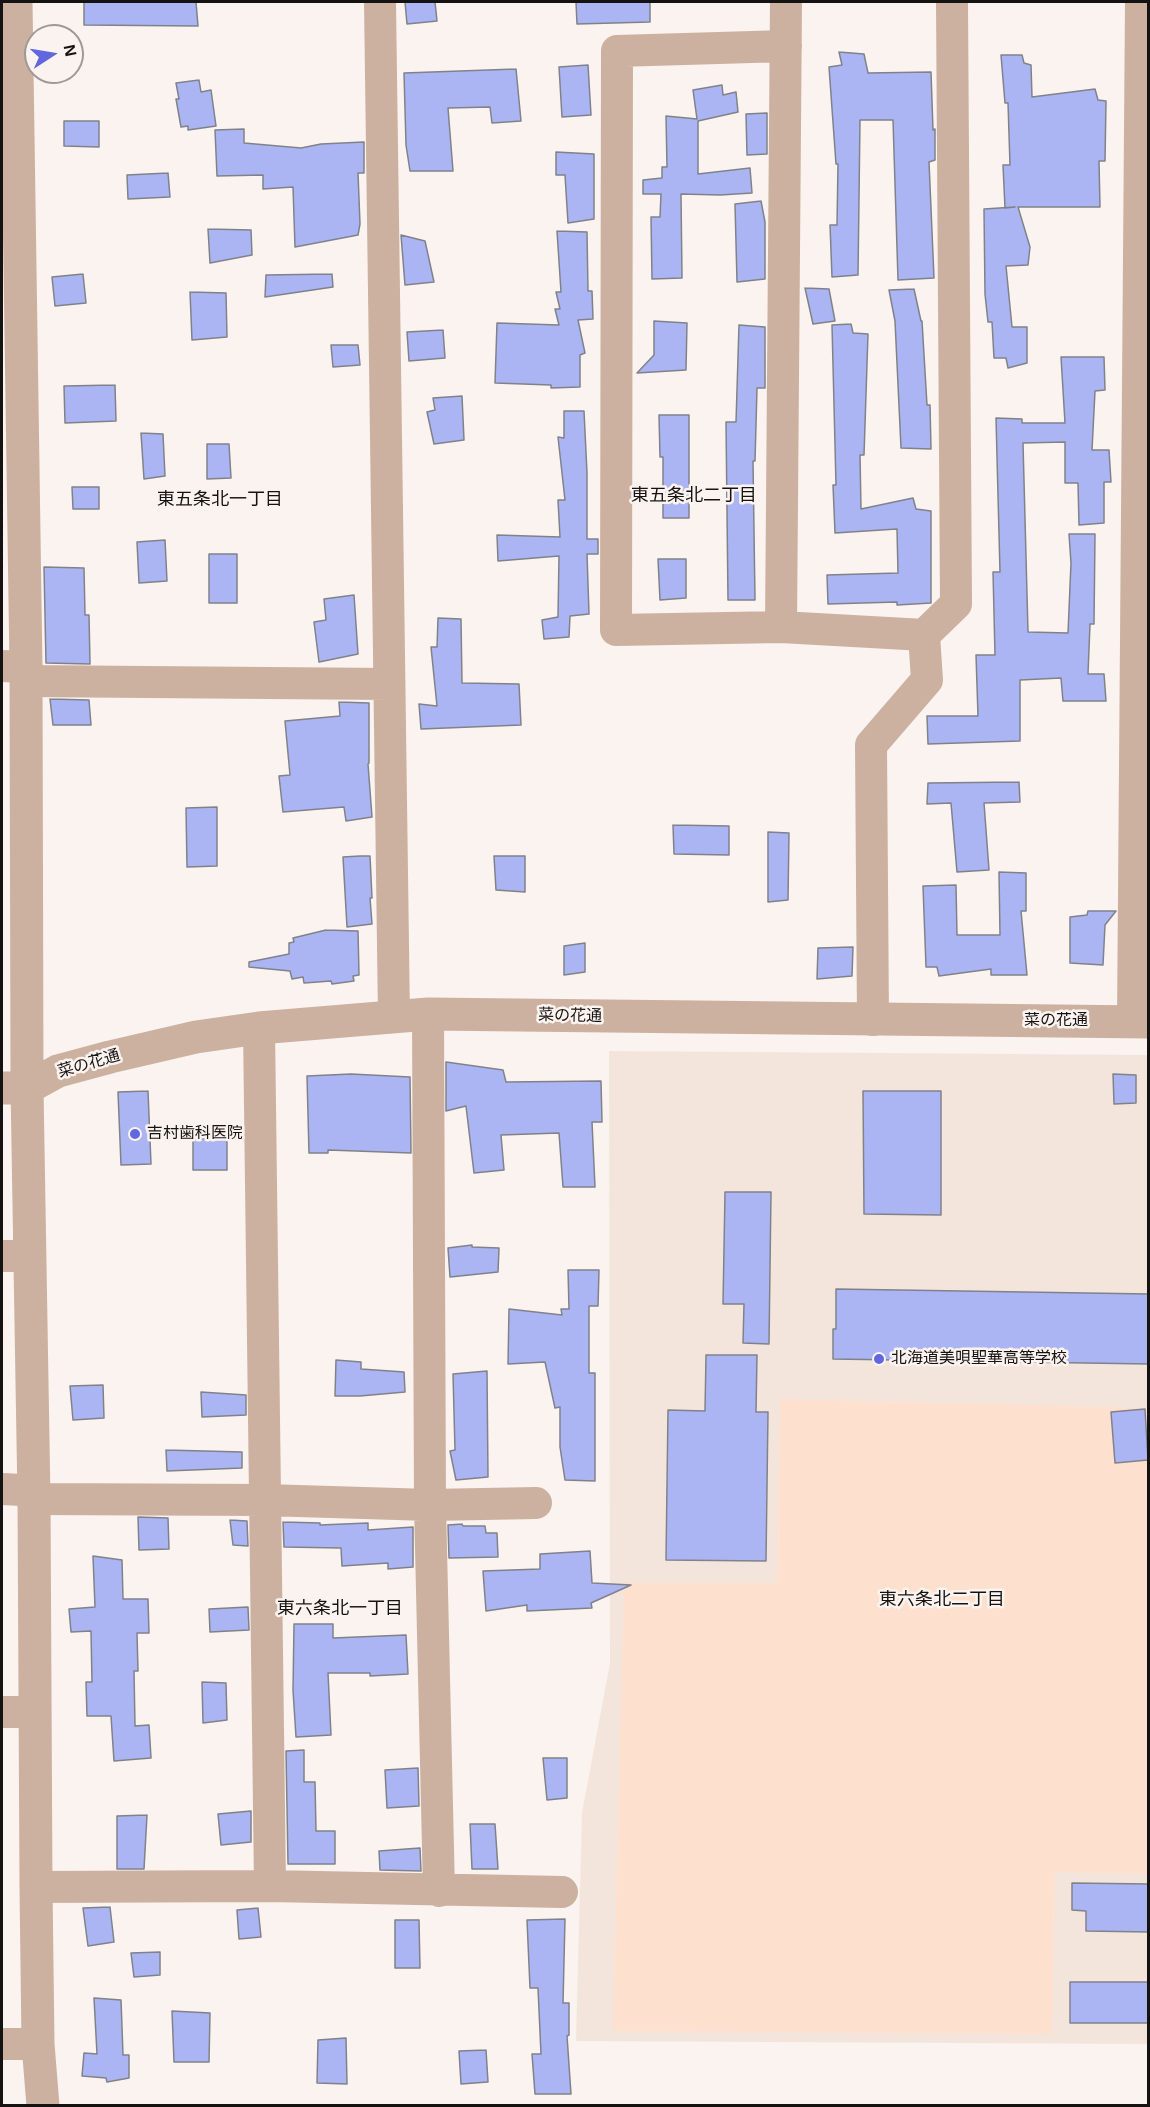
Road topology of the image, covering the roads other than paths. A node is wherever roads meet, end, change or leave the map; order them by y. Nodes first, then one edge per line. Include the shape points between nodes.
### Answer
1 (16, 2) edge
2 (380, 2) edge
3 (786, 2) edge
4 (952, 2) edge
5 (1141, 2) edge
6 (786, 46) junction
7 (782, 627) junction
8 (924, 636) junction
9 (18, 671) edge
10 (389, 684) junction
11 (428, 1014) junction
12 (394, 1017) junction
13 (873, 1020) junction
14 (1141, 1022) edge
15 (259, 1028) junction
16 (14, 1088) edge
17 (15, 1256) edge
18 (2, 1489) edge
19 (34, 1499) junction
20 (265, 1500) junction
21 (536, 1503) dead end
22 (430, 1505) junction
23 (2, 1712) edge
24 (34, 1712) junction
25 (270, 1886) junction
26 (36, 1887) junction
27 (439, 1891) junction
28 (562, 1892) dead end
29 (2, 2044) edge
30 (38, 2044) junction
31 (43, 2106) edge

1 - 9 street
2 - 10 street
3 - 6 street
4 - 8 street via 956,604
5 - 14 street
6 - 7 street
6 - 7 street via 617,51 616,630
7 - 8 street
8 - 13 street via 927,680 871,744
9 - 10 street
9 - 16 street
10 - 12 street
11 - 12 street, 菜の花通
11 - 13 street, 菜の花通
11 - 22 street
12 - 15 street, 菜の花通
13 - 14 street, 菜の花通
15 - 16 street, 菜の花通 via 196,1037 110,1057
15 - 20 street
16 - 17 street
17 - 19 street
18 - 19 street via 23,1490
19 - 20 street
19 - 24 street
20 - 22 street
20 - 25 street
21 - 22 street
22 - 27 street
23 - 24 street
24 - 26 street
25 - 26 street
25 - 27 street
26 - 30 street
27 - 28 street
29 - 30 street
30 - 31 street

